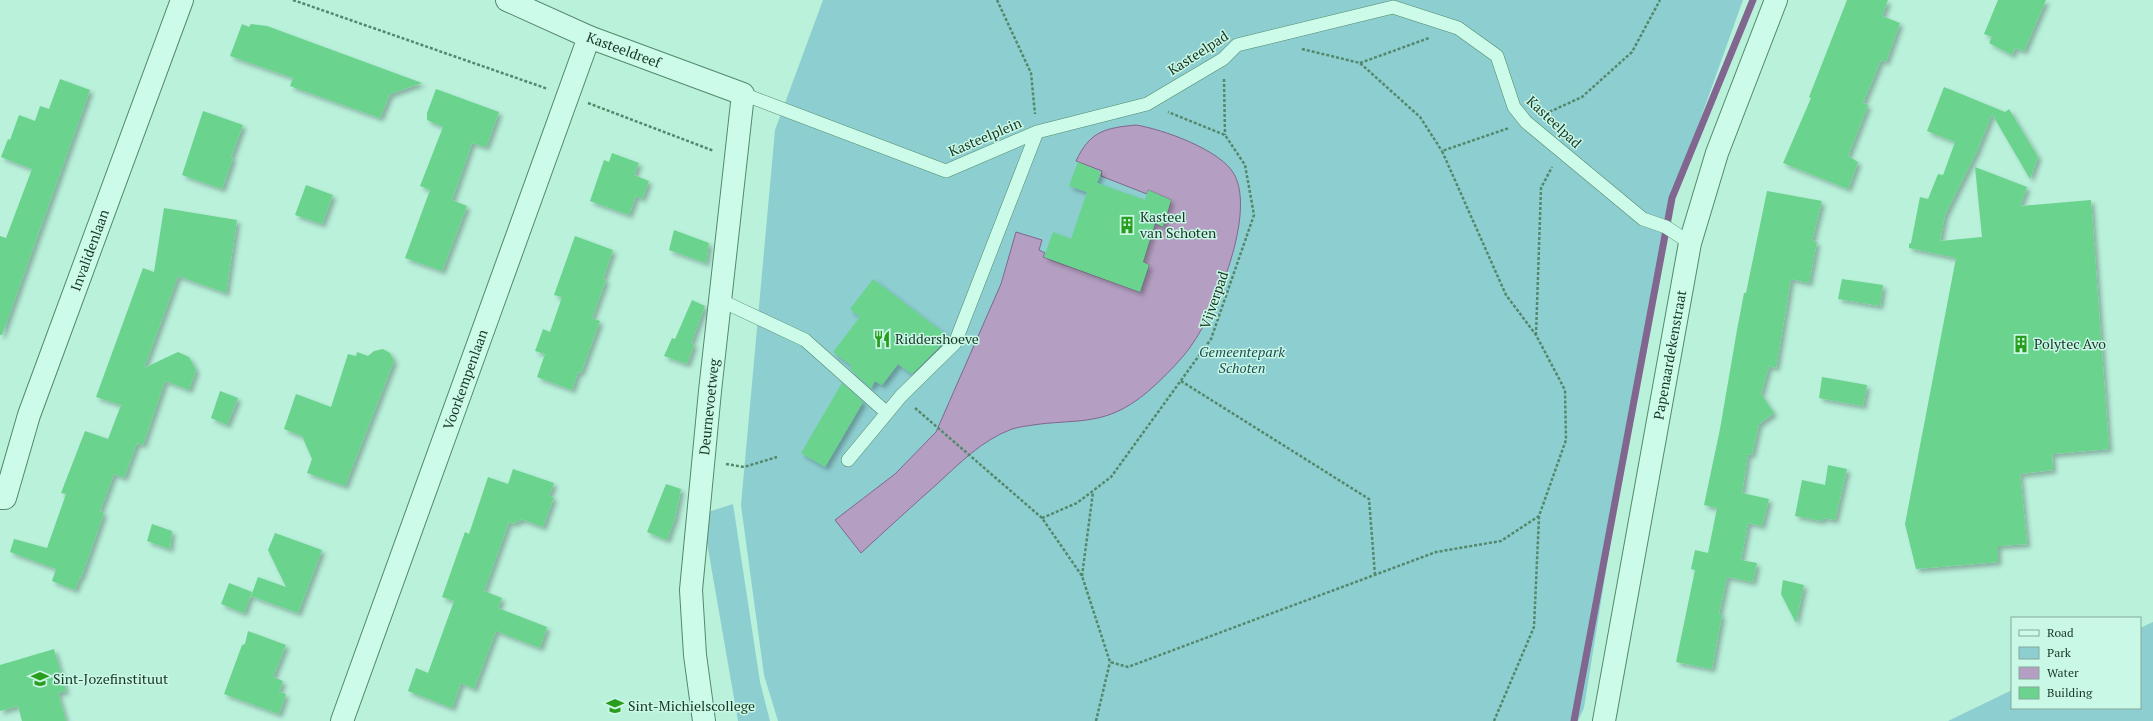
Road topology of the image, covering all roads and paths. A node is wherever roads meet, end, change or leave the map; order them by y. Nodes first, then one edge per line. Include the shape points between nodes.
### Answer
1 (182, 0) edge
2 (293, 0) edge
3 (997, 0) edge
4 (1660, 0) edge
5 (1776, 0) edge
6 (513, 1) edge
7 (1458, 28) junction
8 (589, 37) junction
9 (1299, 48) dead end
10 (1223, 59) junction
11 (1360, 63) junction
12 (743, 94) junction
13 (566, 95) junction
14 (1147, 104) junction
15 (1526, 122) junction
16 (1037, 132) junction
17 (1225, 135) junction
18 (1560, 150) junction
19 (1442, 151) junction
20 (736, 159) junction
21 (1685, 239) junction
22 (722, 301) junction
23 (1536, 335) junction
24 (1181, 380) junction
25 (901, 396) junction
26 (887, 413) junction
27 (777, 457) dead end
28 (704, 460) junction
29 (848, 460) dead end
30 (1093, 491) junction
31 (0, 498) edge
32 (1539, 516) junction
33 (1042, 518) junction
34 (1375, 575) junction
35 (1082, 576) junction
36 (1110, 662) junction
37 (342, 721) edge
38 (704, 721) edge
39 (1096, 721) edge
40 (1494, 721) edge
41 (1604, 721) edge

1 - 31 street, Invalidenlaan via 29,415 5,498
2 - 13 path
3 - 16 path via 1032,73
4 - 15 path via 1632,52 1582,97
5 - 21 street, Papenaardekenstraat
6 - 8 street, Kasteeldreef
7 - 10 lane, Kasteelpad via 1392,7 1237,45
7 - 11 path
7 - 15 lane, Kasteelpad via 1497,56 1514,107
8 - 12 street, Kasteeldreef
8 - 13 street, Voorkempenlaan
9 - 11 path
10 - 14 lane, Kasteelpad
10 - 17 path
11 - 19 path via 1420,117
12 - 16 lane, Kasteelplein via 946,171
12 - 20 street, Deurnevoetweg
13 - 20 path
13 - 37 street, Voorkempenlaan
14 - 16 lane, Kasteelpad
14 - 17 path
15 - 18 lane, Kasteelpad
15 - 19 path
16 - 25 lane via 955,343
17 - 24 path, Vijverpad via 1245,165 1254,215 1211,339
18 - 21 lane, Kasteelpad via 1643,219 1666,227
18 - 23 path via 1541,188
19 - 23 path via 1506,295
20 - 22 street, Deurnevoetweg
21 - 41 street, Papenaardekenstraat
22 - 26 lane via 805,340
22 - 28 street, Deurnevoetweg
23 - 32 path via 1565,390 1566,433 1566,440
24 - 30 path, Vijverpad via 1111,477
24 - 34 path via 1369,499
25 - 26 lane
25 - 33 path
26 - 29 lane
27 - 28 path via 744,466
28 - 38 street, Deurnevoetweg via 691,590 695,655
30 - 33 path, Vijverpad via 1077,503
30 - 35 path
32 - 34 path via 1501,541 1436,552
32 - 40 path via 1534,627
33 - 35 path
34 - 36 path via 1128,667
35 - 36 path
36 - 39 path

